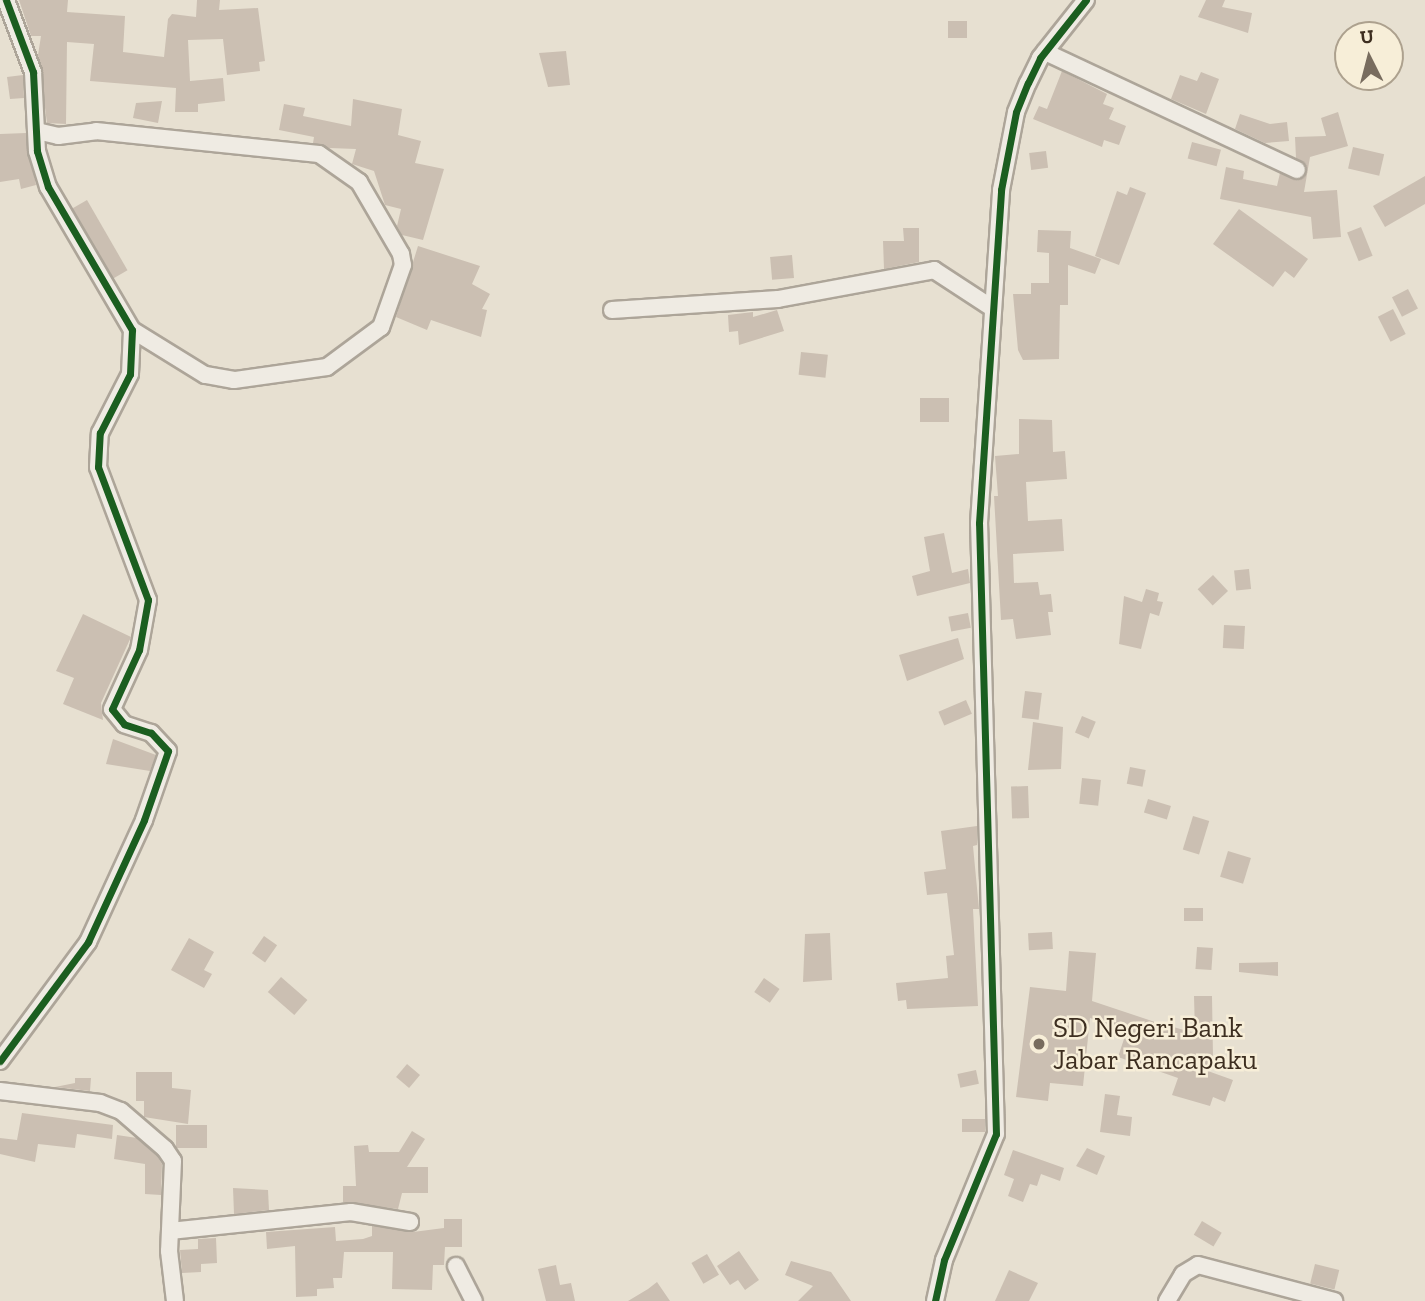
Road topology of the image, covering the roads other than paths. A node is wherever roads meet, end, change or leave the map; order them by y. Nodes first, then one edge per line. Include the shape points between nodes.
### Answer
1 (6, 0) edge
2 (1086, 0) edge
3 (1045, 52) junction
4 (37, 131) junction
5 (1297, 170) dead end
6 (992, 308) junction
7 (612, 310) dead end
8 (132, 330) junction
9 (0, 1061) edge
10 (0, 1090) edge
11 (410, 1222) dead end
12 (170, 1231) junction
13 (456, 1266) dead end
14 (175, 1301) edge
15 (474, 1301) edge
16 (935, 1301) edge
17 (1167, 1301) edge
18 (1334, 1301) edge

1 - 4 street via 33,72
2 - 3 street
3 - 5 street
3 - 6 street via 1010,138
4 - 8 street via 48,187
4 - 8 street via 58,136 96,131 319,154 359,182 401,254 403,265 381,327 327,367 234,380 205,375
6 - 7 street via 934,270 778,299
6 - 16 street via 979,523 996,1134 944,1260
8 - 9 street via 130,374 100,433 98,467 148,600 139,650 112,709 124,724 161,741 167,760 88,942
10 - 12 street via 100,1103 121,1111 153,1136 173,1161
11 - 12 street via 351,1212
12 - 14 street via 170,1289
13 - 15 street
17 - 18 street via 1183,1274 1198,1265

